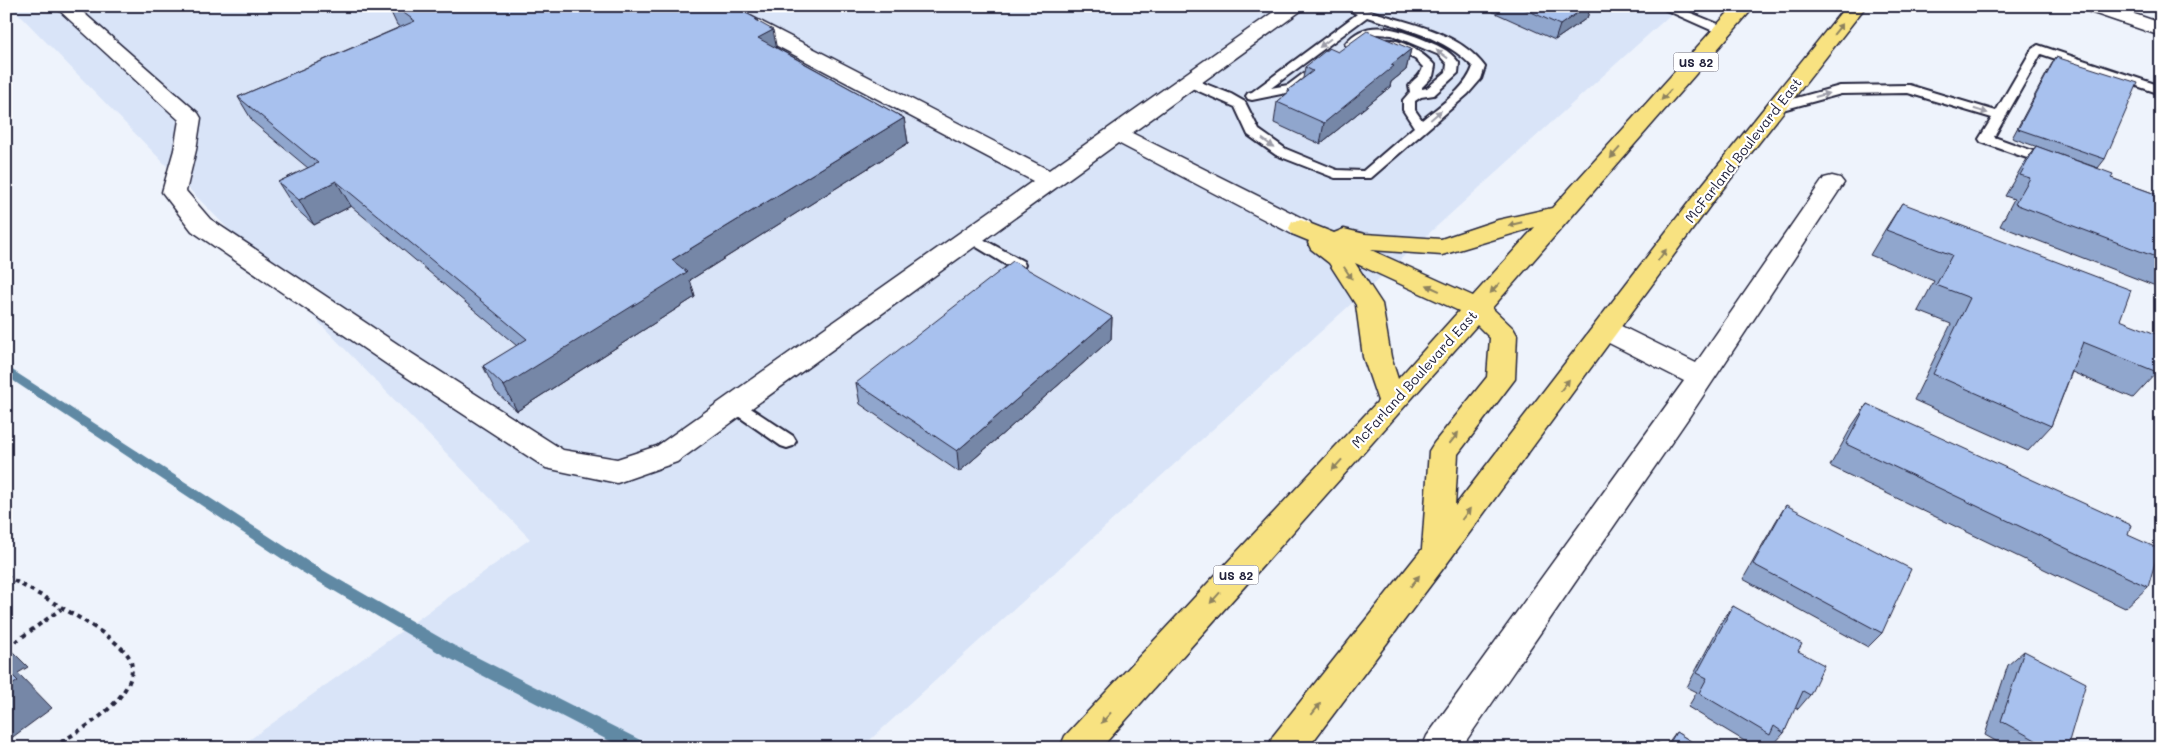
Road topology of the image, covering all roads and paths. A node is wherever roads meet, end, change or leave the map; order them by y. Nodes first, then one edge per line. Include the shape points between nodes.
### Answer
1 (716, 6) edge
2 (1295, 6) edge
3 (1347, 6) edge
4 (1662, 6) edge
5 (1745, 6) edge
6 (1856, 6) edge
7 (2091, 6) edge
8 (68, 8) edge
9 (1364, 14) junction
10 (1724, 30) junction
11 (2161, 30) edge
12 (1355, 41) junction
13 (1339, 53) edge
14 (1316, 70) edge
15 (1189, 82) junction
16 (2161, 90) edge
17 (1417, 93) junction
18 (1252, 96) junction
19 (1240, 105) junction
20 (1775, 108) junction
21 (2000, 116) junction
22 (1421, 127) junction
23 (1117, 134) junction
24 (2060, 165) edge
25 (1049, 180) junction
26 (1832, 183) dead end
27 (1562, 212) junction
28 (1301, 228) junction
29 (970, 237) junction
30 (1018, 265) edge
31 (1477, 309) junction
32 (1606, 330) junction
33 (1701, 377) junction
34 (1393, 403) junction
35 (734, 405) junction
36 (787, 441) dead end
37 (1437, 553) junction
38 (6, 576) edge
39 (61, 609) junction
40 (8, 647) dead end
41 (51, 748) edge
42 (1078, 748) edge
43 (1286, 748) edge
44 (1440, 748) edge

1 - 25 street
2 - 15 street
3 - 9 lane
4 - 10 lane
5 - 10 highway, McFarland Boulevard East / US 82
20 -> 6 highway, McFarland Boulevard East
7 - 11 street
8 - 35 street via 190,118 174,192 201,225 556,460 617,470 667,454
9 -> 18 lane
22 -> 9 lane via 1475,79 1479,67 1471,55 1457,46 1397,22
10 -> 27 highway, McFarland Boulevard East / US 82
12 - 13 lane
12 - 17 lane via 1386,42 1419,56 1429,66 1427,76 1415,86
17 -> 12 lane via 1430,92 1452,73 1453,63 1443,52 1394,32 1378,30 1365,33
14 - 18 lane via 1292,88
15 - 19 lane
15 - 23 street
16 - 21 lane via 2038,49
17 - 22 lane via 1409,100 1409,110
18 - 19 lane
19 -> 22 lane via 1253,132 1281,152 1335,174 1366,175
20 -> 21 lane via 1840,90 1909,89
32 -> 20 highway, McFarland Boulevard East
21 - 24 lane via 1986,139
23 - 25 street
23 - 28 street
25 - 29 street
26 - 33 street
27 -> 28 highway via 1442,247 1365,242
27 -> 31 highway, McFarland Boulevard East / US 82
31 -> 28 highway
28 -> 34 highway via 1338,257 1369,304 1376,357
29 - 30 lane
29 - 35 street
31 - 34 highway, McFarland Boulevard East / US 82
37 -> 31 highway via 1444,451 1501,378 1504,336
32 - 33 street
37 -> 32 highway, McFarland Boulevard East
33 - 44 street
34 -> 42 highway, McFarland Boulevard East / US 82
35 - 36 lane
43 -> 37 highway, McFarland Boulevard East
38 - 39 path
39 - 40 path
39 - 41 path via 114,640 132,662 132,674 124,691 107,709

